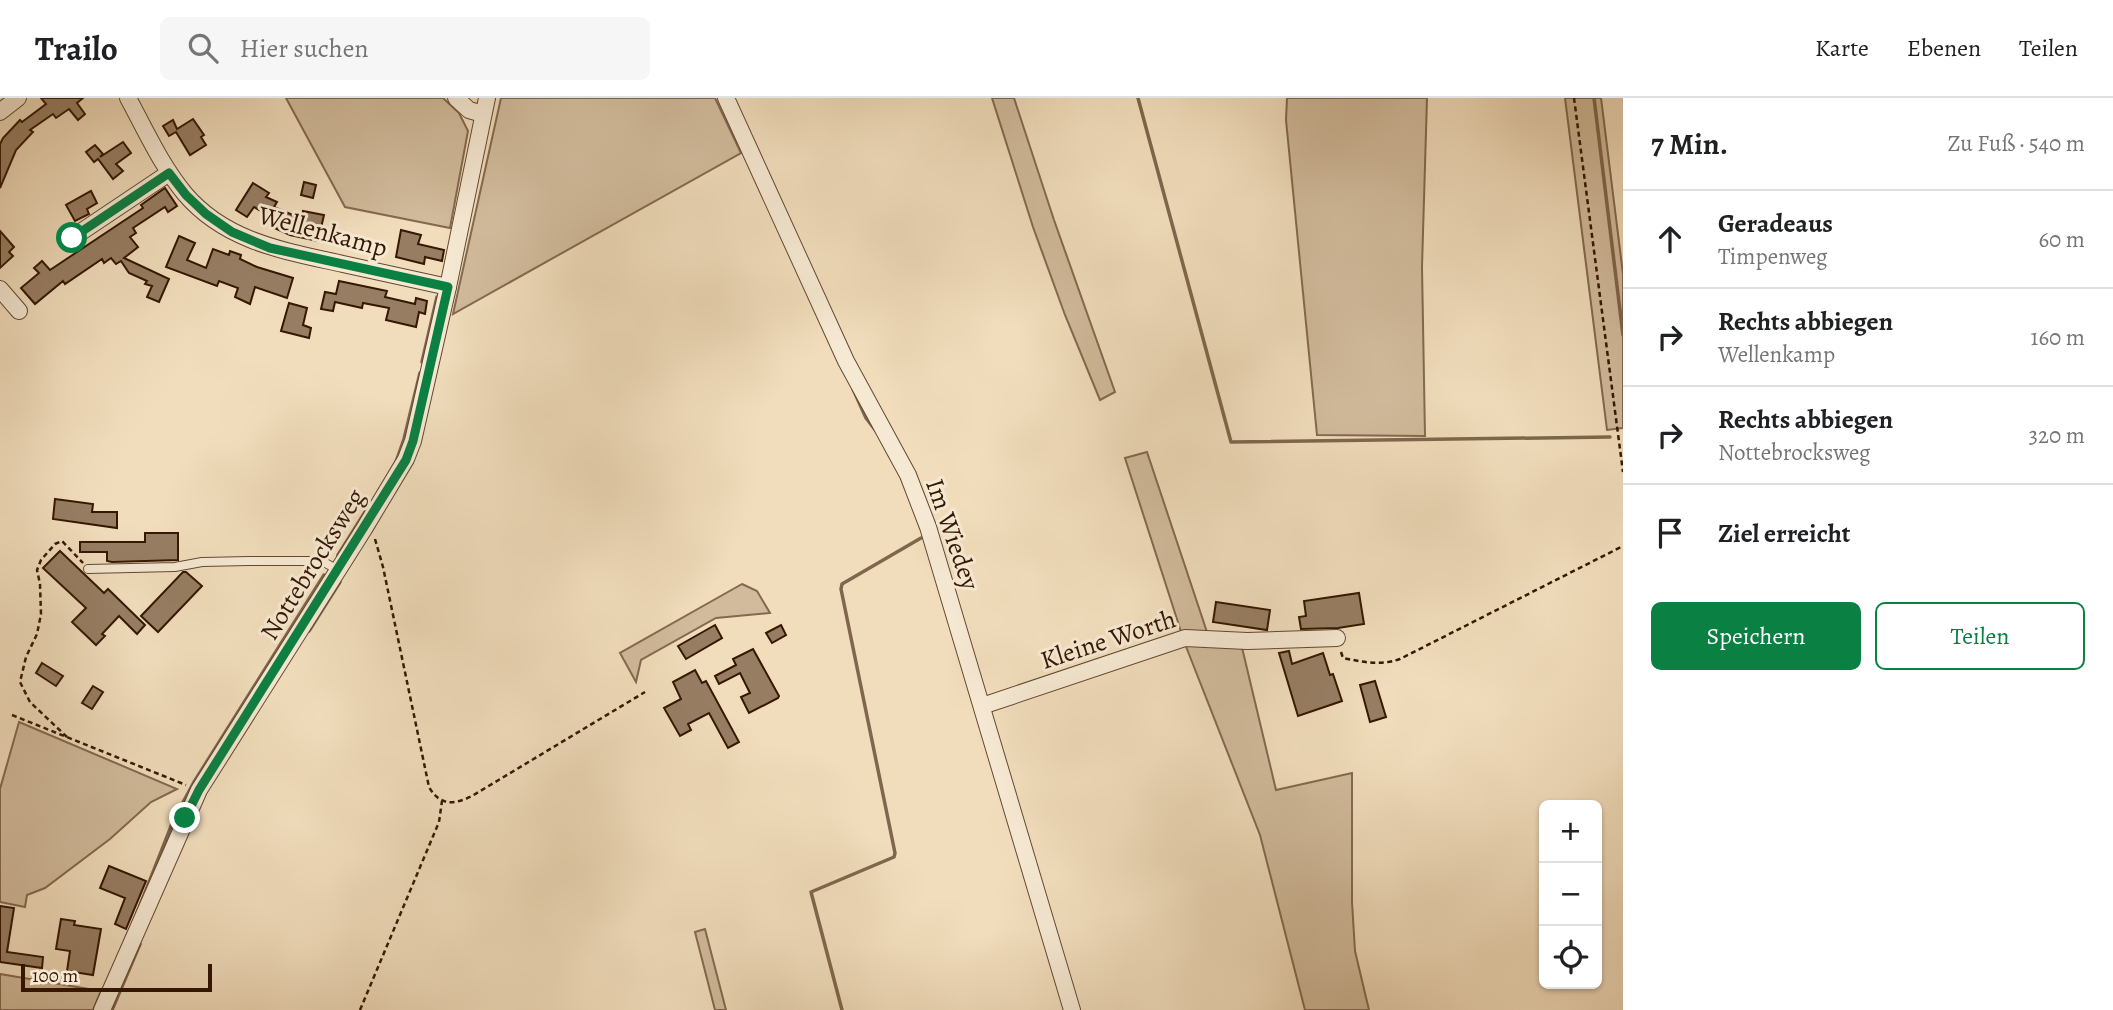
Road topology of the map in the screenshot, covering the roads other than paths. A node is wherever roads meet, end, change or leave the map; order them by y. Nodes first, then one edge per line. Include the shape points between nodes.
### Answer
1 (18, 98) edge
2 (128, 98) edge
3 (456, 98) edge
4 (726, 98) edge
5 (485, 106) edge
6 (0, 112) edge
7 (169, 173) junction
8 (72, 238) dead end
9 (448, 287) junction
10 (0, 289) edge
11 (19, 311) dead end
12 (88, 569) road end
13 (338, 570) junction
14 (1337, 638) road end
15 (982, 706) junction
16 (102, 1010) edge
17 (1072, 1010) edge

1 - 6 street
2 - 7 street, Wellenkamp
3 - 5 street, Nottebrocksweg via 469,110
4 - 15 street, Im Wiedey via 846,361 908,475
5 - 9 street, Nottebrocksweg
7 - 8 street
7 - 9 street, Wellenkamp via 206,214 232,232 270,248
9 - 13 street, Nottebrocksweg via 406,460
10 - 11 street
12 - 13 lane via 322,561
13 - 16 street, Nottebrocksweg via 199,790
14 - 15 street, Kleine Worth via 1185,638
15 - 17 street, Im Wiedey

